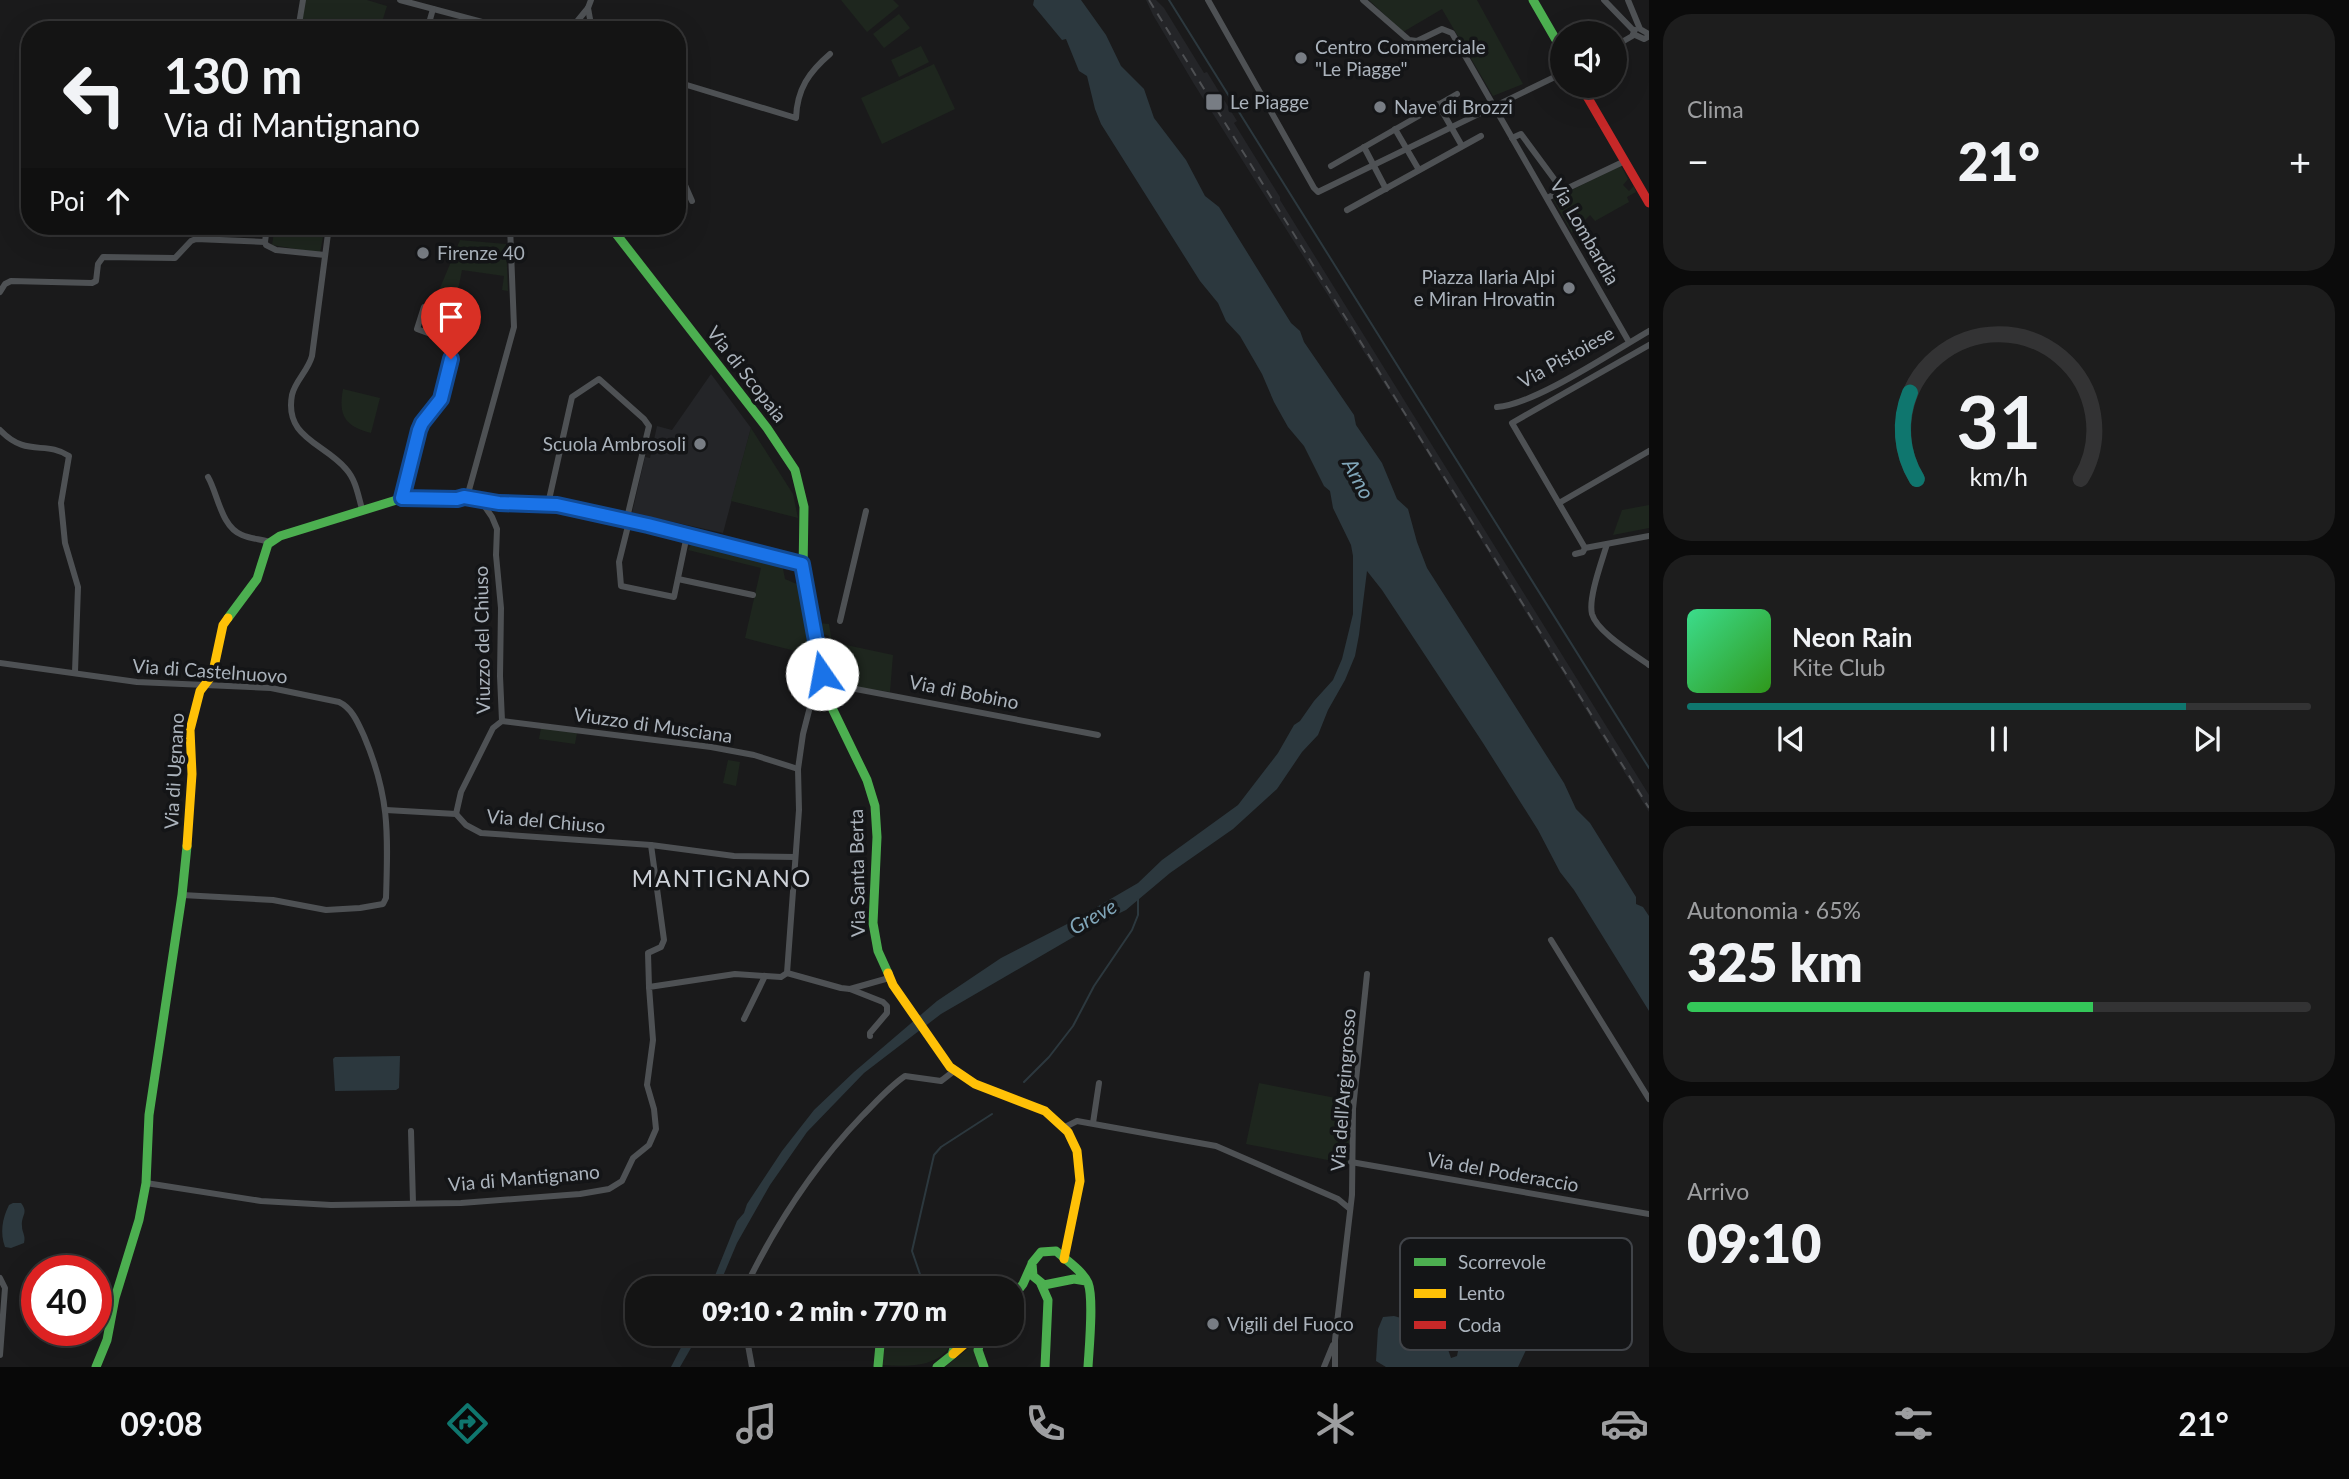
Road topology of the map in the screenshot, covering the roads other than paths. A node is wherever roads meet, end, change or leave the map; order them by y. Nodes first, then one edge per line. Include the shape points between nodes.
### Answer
1 (303, 0) edge
2 (400, 0) edge
3 (591, 0) edge
4 (1219, 0) edge
5 (1363, 0) edge
6 (1533, 0) edge
7 (1539, 0) edge
8 (1604, 0) edge
9 (1628, 0) edge
10 (1209, 2) edge
11 (588, 8) junction
12 (433, 9) junction
13 (300, 21) edge
14 (430, 21) edge
15 (478, 21) edge
16 (577, 21) edge
17 (590, 21) edge
18 (1551, 21) edge
19 (1550, 29) edge
20 (1643, 34) edge
21 (1627, 41) edge
22 (830, 54) dead end
23 (1550, 79) edge
24 (686, 85) edge
25 (1457, 94) dead end
26 (1588, 98) edge
27 (1595, 98) edge
28 (1438, 104) junction
29 (1494, 106) junction
30 (1451, 127) junction
31 (1395, 129) junction
32 (1481, 136) dead end
33 (1512, 138) junction
34 (1462, 146) junction
35 (1364, 147) junction
36 (1407, 149) junction
37 (1625, 161) junction
38 (1331, 166) dead end
39 (1374, 166) junction
40 (1419, 170) junction
41 (686, 187) edge
42 (1386, 189) junction
43 (1563, 191) junction
44 (1649, 192) edge
45 (1547, 198) junction
46 (692, 201) dead end
47 (1649, 203) edge
48 (1347, 210) dead end
49 (266, 235) edge
50 (328, 235) edge
51 (510, 235) edge
52 (617, 235) edge
53 (265, 242) junction
54 (325, 255) junction
55 (0, 292) edge
56 (1649, 331) edge
57 (1629, 342) junction
58 (455, 343) junction
59 (1649, 345) edge
60 (1596, 361) junction
61 (1602, 372) junction
62 (1497, 407) dead end
63 (0, 430) edge
64 (1649, 451) edge
65 (208, 477) dead end
66 (464, 497) junction
67 (402, 498) junction
68 (481, 501) junction
69 (1559, 503) junction
70 (548, 504) junction
71 (362, 509) junction
72 (866, 511) dead end
73 (627, 522) junction
74 (687, 536) junction
75 (1649, 536) edge
76 (270, 542) junction
77 (1607, 544) junction
78 (1585, 548) junction
79 (1575, 554) dead end
80 (802, 564) junction
81 (678, 579) junction
82 (753, 595) dead end
83 (840, 621) dead end
84 (0, 663) edge
85 (1649, 665) edge
86 (75, 672) junction
87 (203, 684) junction
88 (825, 687) junction
89 (502, 721) junction
90 (1098, 734) dead end
91 (798, 769) junction
92 (386, 810) junction
93 (456, 814) junction
94 (652, 845) junction
95 (796, 857) junction
96 (182, 895) junction
97 (1551, 940) dead end
98 (787, 973) junction
99 (1367, 974) dead end
100 (765, 976) junction
101 (889, 978) junction
102 (649, 987) junction
103 (850, 989) junction
104 (744, 1018) dead end
105 (870, 1036) dead end
106 (954, 1071) junction
107 (1099, 1083) dead end
108 (1649, 1099) edge
109 (1093, 1123) junction
110 (1065, 1127) junction
111 (411, 1130) dead end
112 (1351, 1162) junction
113 (146, 1183) junction
114 (413, 1203) junction
115 (1350, 1209) junction
116 (1649, 1214) edge
117 (1072, 1224) junction
118 (1048, 1250) junction
119 (1065, 1259) junction
120 (1031, 1266) junction
121 (751, 1276) edge
122 (0, 1279) edge
123 (1024, 1280) edge
124 (1086, 1281) junction
125 (1039, 1282) junction
126 (1060, 1282) junction
127 (1024, 1287) edge
128 (1048, 1300) junction
129 (1335, 1340) junction
130 (748, 1346) edge
131 (880, 1346) edge
132 (955, 1346) edge
133 (962, 1346) edge
134 (979, 1346) edge
135 (0, 1355) edge
136 (952, 1355) junction
137 (878, 1366) edge
138 (96, 1367) edge
139 (752, 1367) edge
140 (937, 1367) edge
141 (984, 1367) edge
142 (1045, 1367) edge
143 (1088, 1367) edge
144 (1324, 1367) edge
145 (1335, 1367) edge

1 - 13 street
2 - 12 street
3 - 11 street
4 - 10 street
5 - 29 street, Via Lombardia via 1409,40 1442,29 1450,31
6 - 19 main road
7 - 18 main road
8 - 20 street
9 - 20 street
10 - 39 street via 1316,191
11 - 16 street
11 - 17 street
12 - 14 street
12 - 15 street
20 - 21 street
22 - 24 street via 812,69 797,101 796,118
23 - 29 street
25 - 28 street
26 - 37 main road
27 - 44 main road
28 - 30 street
28 - 31 street
29 - 30 street
29 - 33 street, Via Lombardia
30 - 34 street
30 - 36 street
31 - 35 street
31 - 36 street
32 - 34 street
33 - 43 street, Via Lombardia via 1521,134
33 - 45 street, Via Lombardia
34 - 40 street
35 - 38 street
35 - 39 street
36 - 39 street
36 - 40 street
37 - 43 street
37 - 47 main road
39 - 42 street
40 - 42 street
41 - 46 street
42 - 48 street
43 - 45 street
45 - 57 street, Via Lombardia
49 - 53 street
50 - 54 street
51 - 66 street via 514,327
52 - 80 main road, Via di Scopaia via 790,459 803,500
53 - 54 street via 276,250
53 - 55 street via 196,239 175,258 103,257 92,283 11,281
54 - 71 street via 312,356 294,389 292,411 300,432 349,473
56 - 57 street, Via Pistoiese
57 - 60 street, Via Pistoiese
58 - 58 street via 461,321 424,307 417,329
58 - 67 street via 441,399 419,430
59 - 61 street
60 - 61 street
60 - 62 street, Via Pistoiese via 1529,398
61 - 69 street via 1513,423
63 - 86 street via 19,445 69,456 61,503 65,543 78,587
64 - 69 street
65 - 76 street via 232,528 242,536
66 - 67 main road
66 - 68 main road
67 - 71 main road
68 - 70 main road
68 - 89 street, Viuzzo del Chiuso via 497,530
69 - 78 street
70 - 73 main road
70 - 73 street via 572,397 599,379 649,426
71 - 76 main road
72 - 83 street
73 - 74 main road
73 - 81 street via 619,562 621,586 674,597
74 - 80 street
74 - 81 street
75 - 77 street
76 - 87 main road, Via di Ugnano via 257,579 223,625 213,670
77 - 78 street
77 - 85 street via 1592,616
78 - 79 street
80 - 88 main road
81 - 82 street
84 - 86 street, Via di Castelnuovo
86 - 87 street, Via di Castelnuovo via 137,682
87 - 92 street, Via di Castelnuovo via 271,688 349,706 374,760
87 - 96 main road, Via di Ugnano via 190,730 191,793
88 - 90 street, Via di Bobino
88 - 91 street via 810,701
88 - 101 main road, Via Santa Berta via 874,800 874,931
89 - 91 street, Viuzzo di Musciana via 711,747
89 - 93 street, Viuzzo del Chiuso via 493,728 461,793
91 - 95 street
92 - 93 street
92 - 96 street via 383,904 326,910 274,900
93 - 94 street, Via del Chiuso via 481,833
94 - 95 street, Via del Chiuso via 734,856
94 - 102 street, Via di Mantignano via 664,940 661,947 648,953
95 - 98 street
96 - 113 main road, Via di Ugnano via 149,1118
97 - 108 street
98 - 100 street
98 - 103 street
99 - 112 street, Via dell'Argingrosso
100 - 102 street via 735,974
100 - 104 street
101 - 103 street
101 - 106 main road, Via Santa Berta
102 - 114 street, Via di Mantignano via 653,1040 647,1085 656,1129 622,1181 609,1189 580,1194
103 - 105 street via 887,1006
106 - 110 main road via 1038,1107
106 - 121 street via 942,1081 905,1076 869,1109 799,1191
107 - 109 street
109 - 110 street, Via dell'Argingrosso via 1077,1121
109 - 115 street, Via dell'Argingrosso via 1216,1146 1338,1199
110 - 117 main road via 1080,1169
111 - 114 street
112 - 115 street, Via dell'Argingrosso
112 - 116 street, Via del Poderaccio
113 - 114 street, Via di Mantignano via 285,1203
113 - 138 main road, Via di Ugnano via 107,1340
115 - 129 street, Via dell'Argingrosso
117 - 118 main road
117 - 119 main road
118 - 119 main road
118 - 120 main road via 1035,1256
119 - 124 main road
119 - 126 main road via 1067,1271
120 - 123 main road
120 - 125 main road
122 - 135 street via 5,1288
124 - 126 main road via 1073,1277
124 - 143 main road via 1090,1300
125 - 126 main road via 1048,1286
125 - 127 main road
125 - 128 main road
126 - 128 main road
128 - 142 main road
129 - 144 street, Via dell'Argingrosso
129 - 145 street, Via dell'Argingrosso
130 - 139 street
131 - 137 main road
132 - 136 main road
133 - 136 main road
134 - 141 main road
136 - 140 main road

